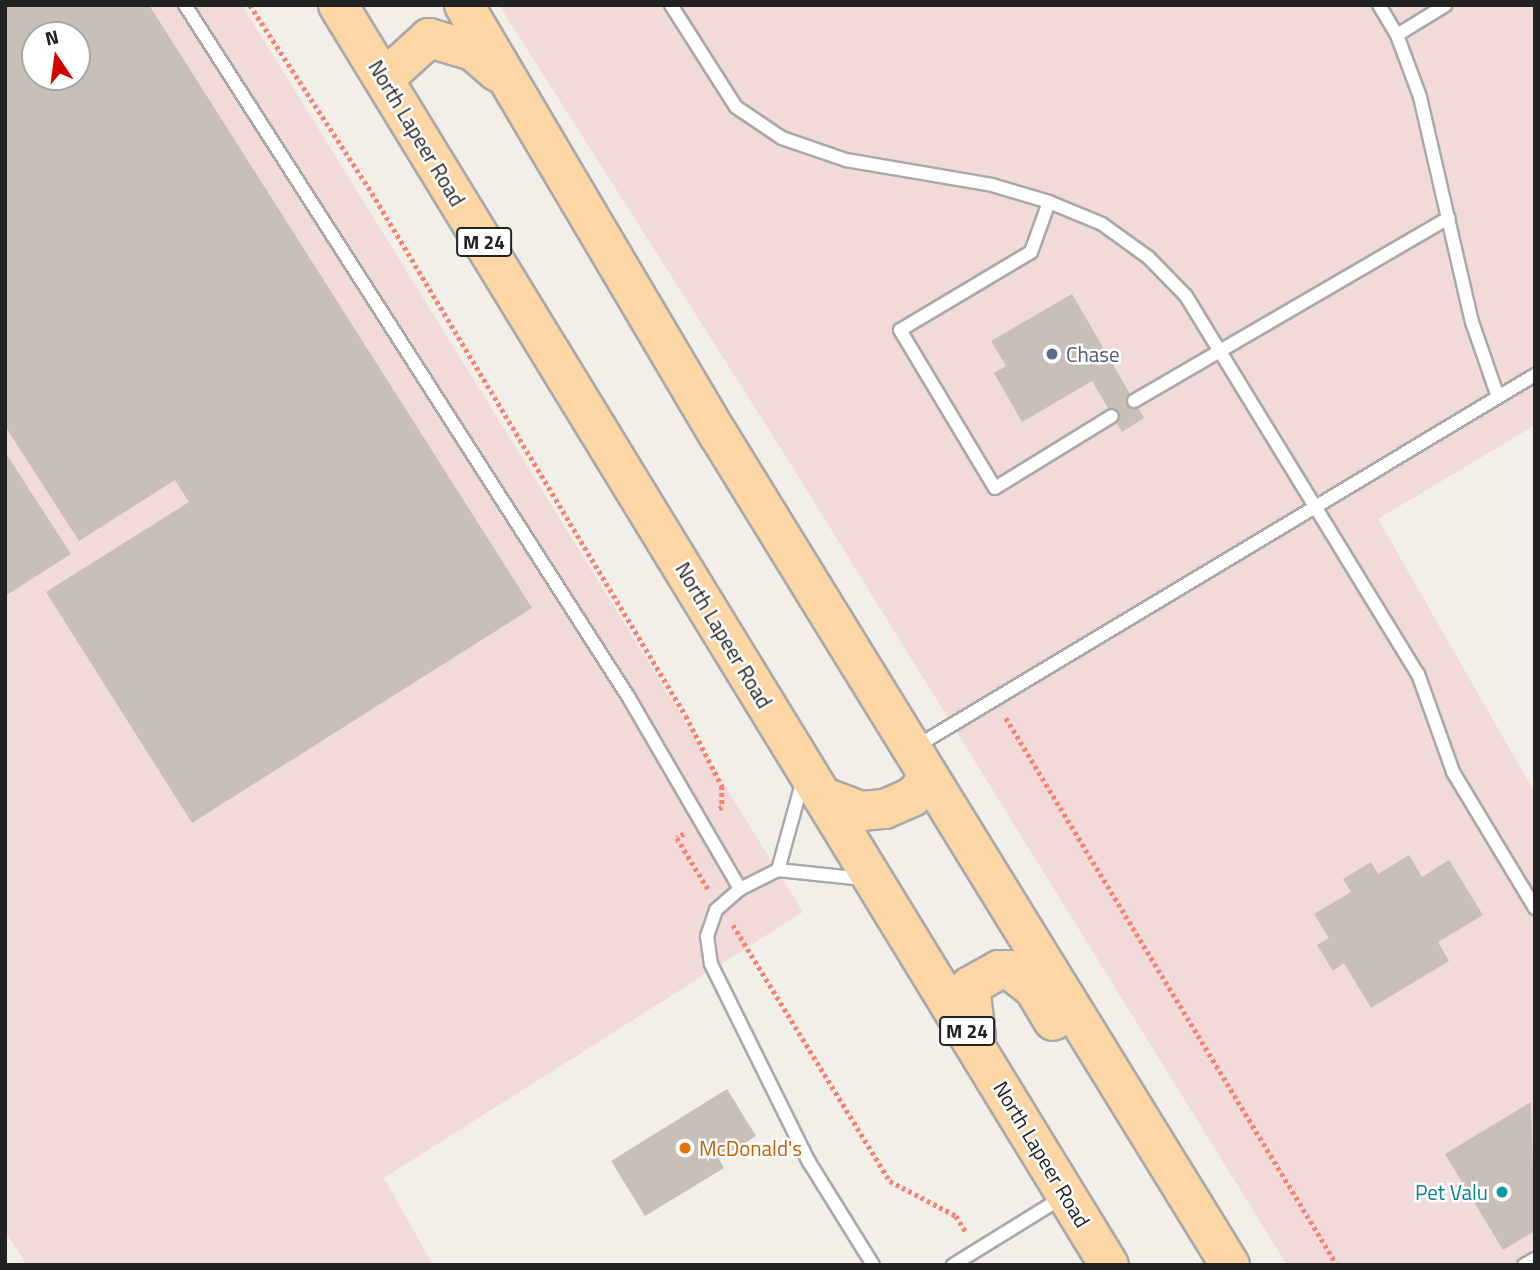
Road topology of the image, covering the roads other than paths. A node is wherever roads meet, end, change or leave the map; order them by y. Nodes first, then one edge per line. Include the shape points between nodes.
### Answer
1 (185, 5) edge
2 (338, 5) edge
3 (464, 5) edge
4 (671, 5) edge
5 (1378, 5) edge
6 (1446, 5) edge
7 (1397, 35) junction
8 (384, 79) junction
9 (509, 83) junction
10 (1049, 202) junction
11 (1449, 218) junction
12 (1220, 353) junction
13 (1535, 375) edge
14 (1498, 397) junction
15 (1134, 401) dead end
16 (1112, 416) dead end
17 (1314, 508) junction
18 (921, 764) junction
19 (814, 782) junction
20 (778, 870) junction
21 (875, 881) junction
22 (740, 889) junction
23 (1535, 908) edge
24 (978, 1050) junction
25 (1066, 1195) junction
26 (1535, 1259) edge
27 (873, 1265) edge
28 (953, 1265) edge
29 (1109, 1265) edge
30 (1202, 1265) edge
31 (1230, 1265) edge
32 (1524, 1265) edge

1 - 22 lane via 622,687
2 - 8 main road, North Lapeer Road / M 24
3 - 9 main road
4 - 10 lane via 736,107 782,138 846,160 992,185
5 - 7 lane
6 - 7 lane
7 - 11 lane via 1420,97
8 - 9 main road via 429,37 473,51
8 - 19 main road, North Lapeer Road / M 24
9 - 18 main road
10 - 12 lane via 1102,224 1149,257 1186,296
10 - 16 lane via 1031,252 900,330 995,488
11 - 12 lane
11 - 14 lane via 1472,322
12 - 15 lane
12 - 17 lane
13 - 14 lane
14 - 17 lane
17 - 18 lane via 995,699
17 - 23 lane via 1418,674 1453,772
18 - 19 main road via 912,797 885,809 861,811
18 - 31 main road
19 - 20 lane
19 - 21 main road, North Lapeer Road / M 24
20 - 21 lane
20 - 22 lane
21 - 24 main road, North Lapeer Road / M 24
22 - 27 lane via 716,910 707,936 711,964 809,1162
24 - 25 main road, North Lapeer Road / M 24
24 - 30 main road via 970,986 988,973 1010,970 1034,989
25 - 28 lane
25 - 29 main road, North Lapeer Road / M 24
26 - 32 lane

